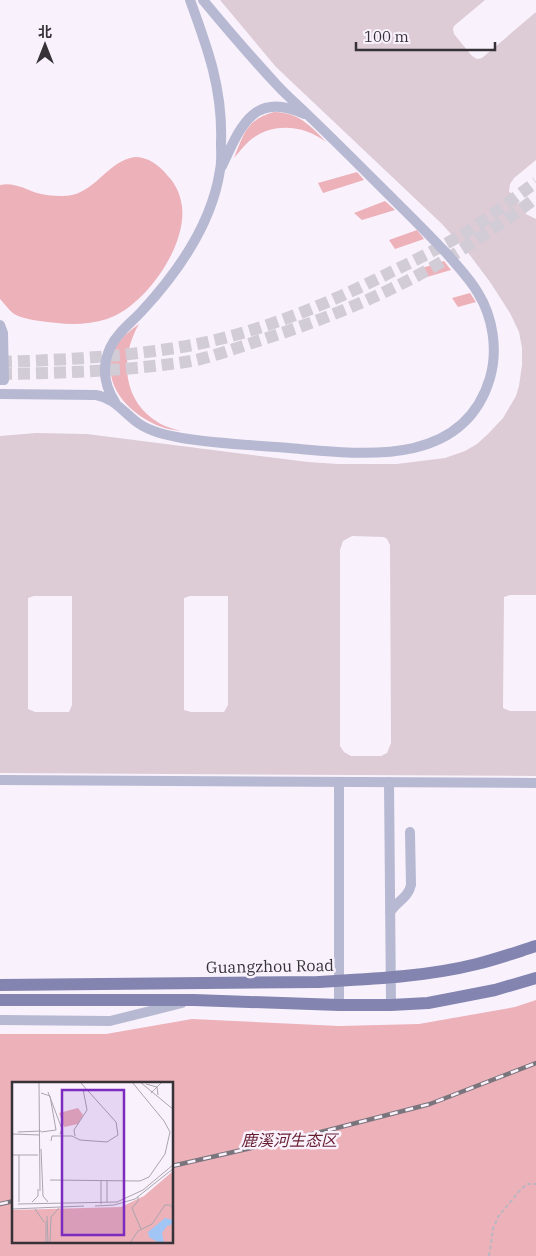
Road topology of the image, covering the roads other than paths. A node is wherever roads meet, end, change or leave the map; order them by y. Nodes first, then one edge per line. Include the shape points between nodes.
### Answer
1 (190, 0) edge
2 (203, 0) edge
3 (310, 116) junction
4 (220, 170) junction
5 (0, 325) edge
6 (105, 373) junction
7 (0, 380) edge
8 (0, 394) edge
9 (89, 394) junction
10 (116, 403) junction
11 (0, 780) edge
12 (339, 782) junction
13 (389, 782) junction
14 (536, 783) edge
15 (410, 832) dead end
16 (390, 913) junction
17 (536, 946) edge
18 (390, 978) junction
19 (536, 978) edge
20 (339, 981) junction
21 (0, 983) edge
22 (0, 1000) edge
23 (194, 1000) junction
24 (340, 1005) junction
25 (391, 1005) junction
26 (0, 1020) edge

1 - 4 street via 216,80 221,119
2 - 3 street via 278,86
3 - 4 street via 272,107 255,113 242,126
3 - 10 street via 432,238 479,294 486,307 494,348 490,378 480,402 459,426 428,445 394,452 366,453 204,441 161,434 140,425
4 - 6 street via 208,211 192,246 164,286 116,339 107,357
5 - 7 street via 4,380
6 - 9 street via 102,386
6 - 10 street via 108,389
8 - 9 street
9 - 10 street
11 - 12 street
12 - 13 street
12 - 20 street
13 - 14 street
13 - 16 street
15 - 16 street via 411,885
16 - 18 street
17 - 18 main road, Guangzhou Road via 476,964
18 - 20 main road, Guangzhou Road
18 - 25 street
19 - 25 main road, Guangzhou Road via 428,1003
20 - 21 main road, Guangzhou Road
20 - 24 street
22 - 23 main road, Guangzhou Road
23 - 24 main road, Guangzhou Road
23 - 26 street via 110,1021
24 - 25 main road, Guangzhou Road

